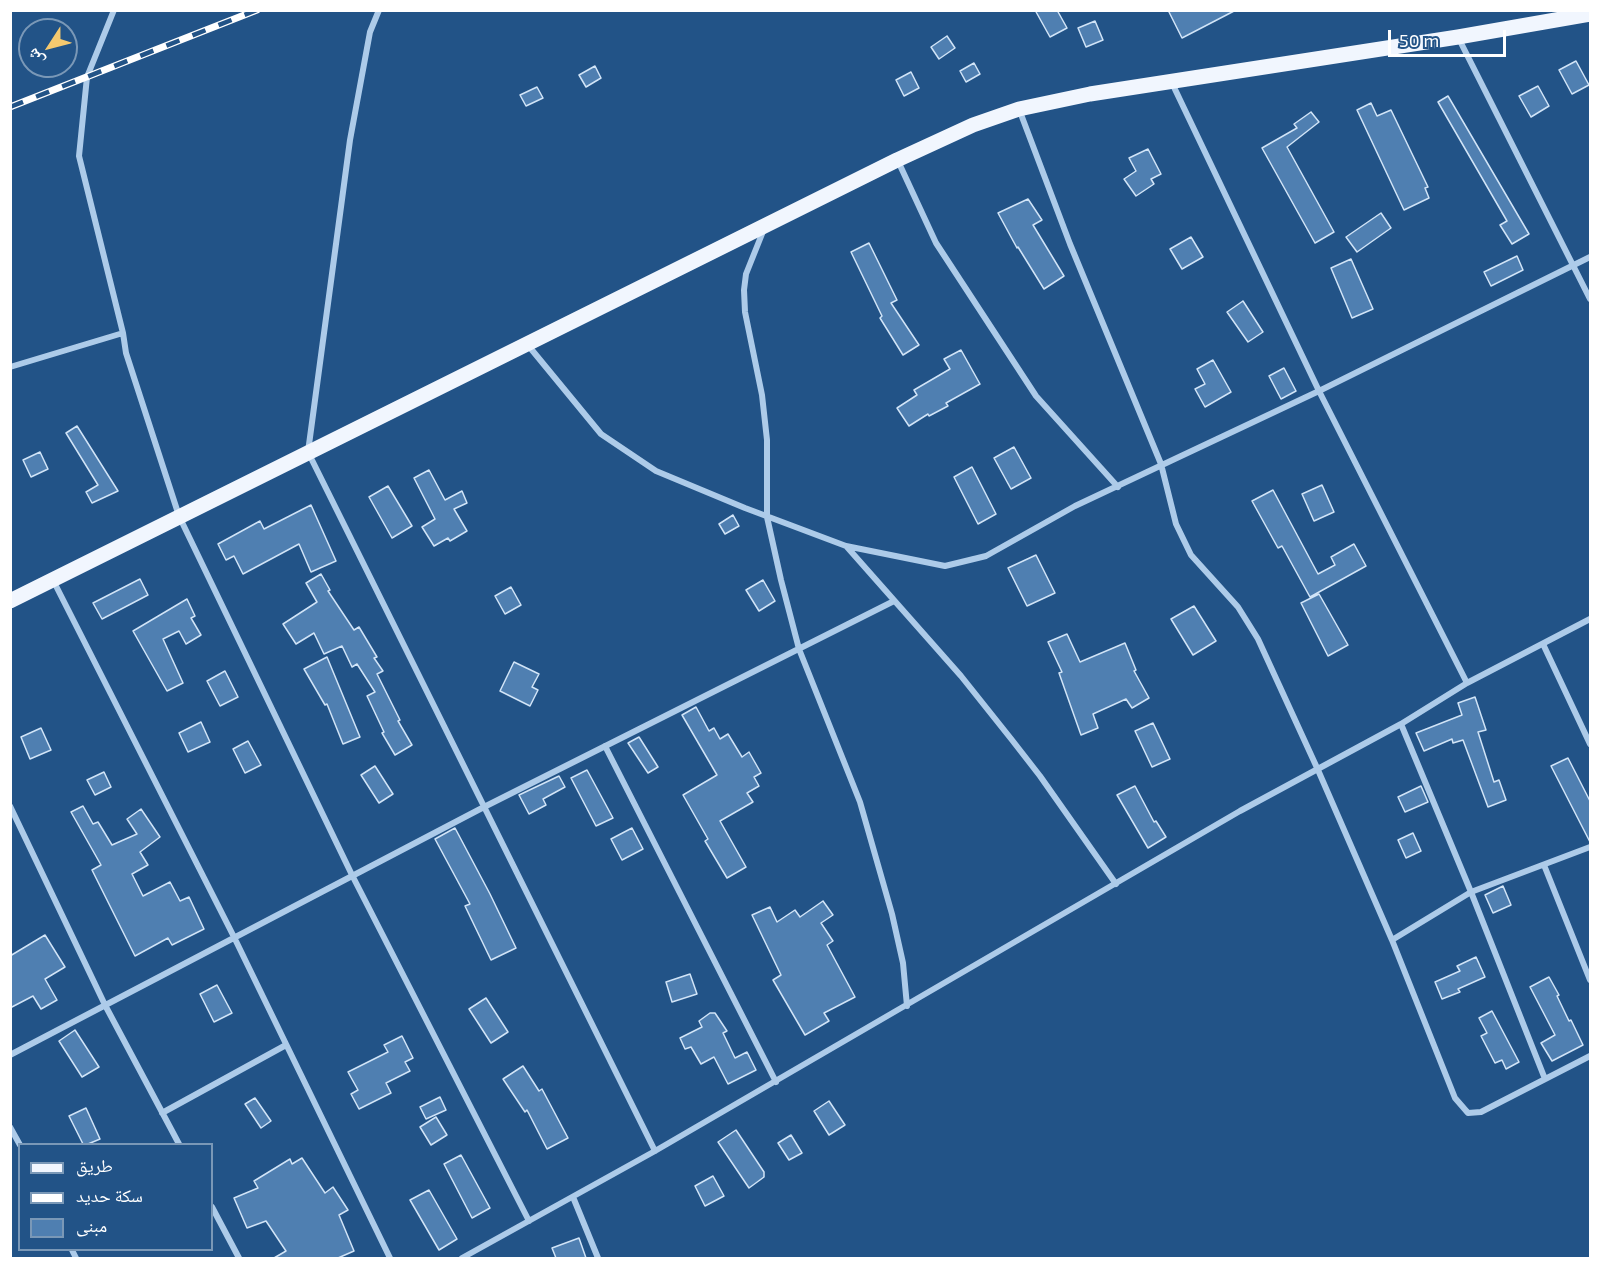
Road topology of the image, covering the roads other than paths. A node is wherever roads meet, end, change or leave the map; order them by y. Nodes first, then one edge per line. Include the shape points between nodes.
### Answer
1 (114, 10) edge
2 (379, 10) edge
3 (1590, 14) edge
4 (1458, 37) junction
5 (1172, 83) junction
6 (1019, 109) junction
7 (897, 160) junction
8 (765, 227) junction
9 (1590, 257) edge
10 (1574, 266) junction
11 (1590, 299) edge
12 (123, 333) junction
13 (528, 344) junction
14 (10, 367) edge
15 (1319, 391) junction
16 (308, 452) junction
17 (1161, 464) junction
18 (1118, 487) junction
19 (179, 516) junction
20 (767, 517) junction
21 (846, 546) junction
22 (52, 580) junction
23 (10, 601) edge
24 (894, 601) junction
25 (1590, 619) edge
26 (1543, 644) junction
27 (799, 649) junction
28 (1467, 683) junction
29 (1401, 724) junction
30 (1590, 744) edge
31 (605, 746) junction
32 (1318, 770) junction
33 (10, 806) edge
34 (484, 807) junction
35 (1590, 847) edge
36 (1544, 865) junction
37 (352, 875) junction
38 (1116, 884) junction
39 (1471, 892) junction
40 (234, 937) junction
41 (1392, 940) junction
42 (1590, 980) edge
43 (105, 1005) junction
44 (907, 1006) junction
45 (286, 1045) junction
46 (10, 1055) edge
47 (1590, 1056) edge
48 (1545, 1079) junction
49 (776, 1082) junction
50 (162, 1113) junction
51 (10, 1127) edge
52 (19, 1143) edge
53 (178, 1143) edge
54 (655, 1152) junction
55 (573, 1197) junction
56 (213, 1209) edge
57 (529, 1221) junction
58 (239, 1258) edge
59 (390, 1258) edge
60 (462, 1258) edge
61 (598, 1258) edge

1 - 12 street via 87,77 79,156
2 - 16 street via 370,32 350,140
3 - 4 main road
4 - 5 main road
4 - 10 street
5 - 6 main road
5 - 15 street
6 - 7 main road
6 - 17 street
7 - 8 main road
7 - 18 street via 936,243 1036,396
8 - 13 main road
8 - 20 street via 746,274 744,290 767,440
9 - 10 street
10 - 11 street
10 - 15 street
12 - 14 street
12 - 19 street
13 - 16 main road
13 - 20 street via 601,434 656,471
15 - 17 street
15 - 28 street
16 - 19 main road
16 - 34 street
17 - 18 street
17 - 32 street via 1176,524 1191,555 1238,607 1258,639
18 - 21 street via 986,556 945,566
19 - 22 main road
19 - 37 street
20 - 21 street
20 - 27 street
21 - 24 street
22 - 23 main road
22 - 40 street
24 - 27 street
24 - 38 street via 1019,749
25 - 26 street
26 - 28 street
26 - 30 street
27 - 31 street
27 - 44 street via 860,802 892,914
28 - 29 street
29 - 32 street
29 - 39 street
31 - 34 street
31 - 49 street
32 - 38 street
32 - 41 street
33 - 43 street
34 - 37 street
34 - 54 street
35 - 36 street
36 - 39 street
36 - 42 street
37 - 40 street
37 - 57 street
38 - 44 street
39 - 41 street
39 - 48 street
40 - 43 street
40 - 45 street
41 - 48 street via 1455,1098 1468,1113 1481,1112
43 - 46 street
43 - 50 street
44 - 49 street
45 - 50 street
45 - 59 street
47 - 48 street
49 - 54 street
50 - 53 street
51 - 52 street
54 - 55 street
55 - 57 street
55 - 61 street
56 - 58 street
57 - 60 street

